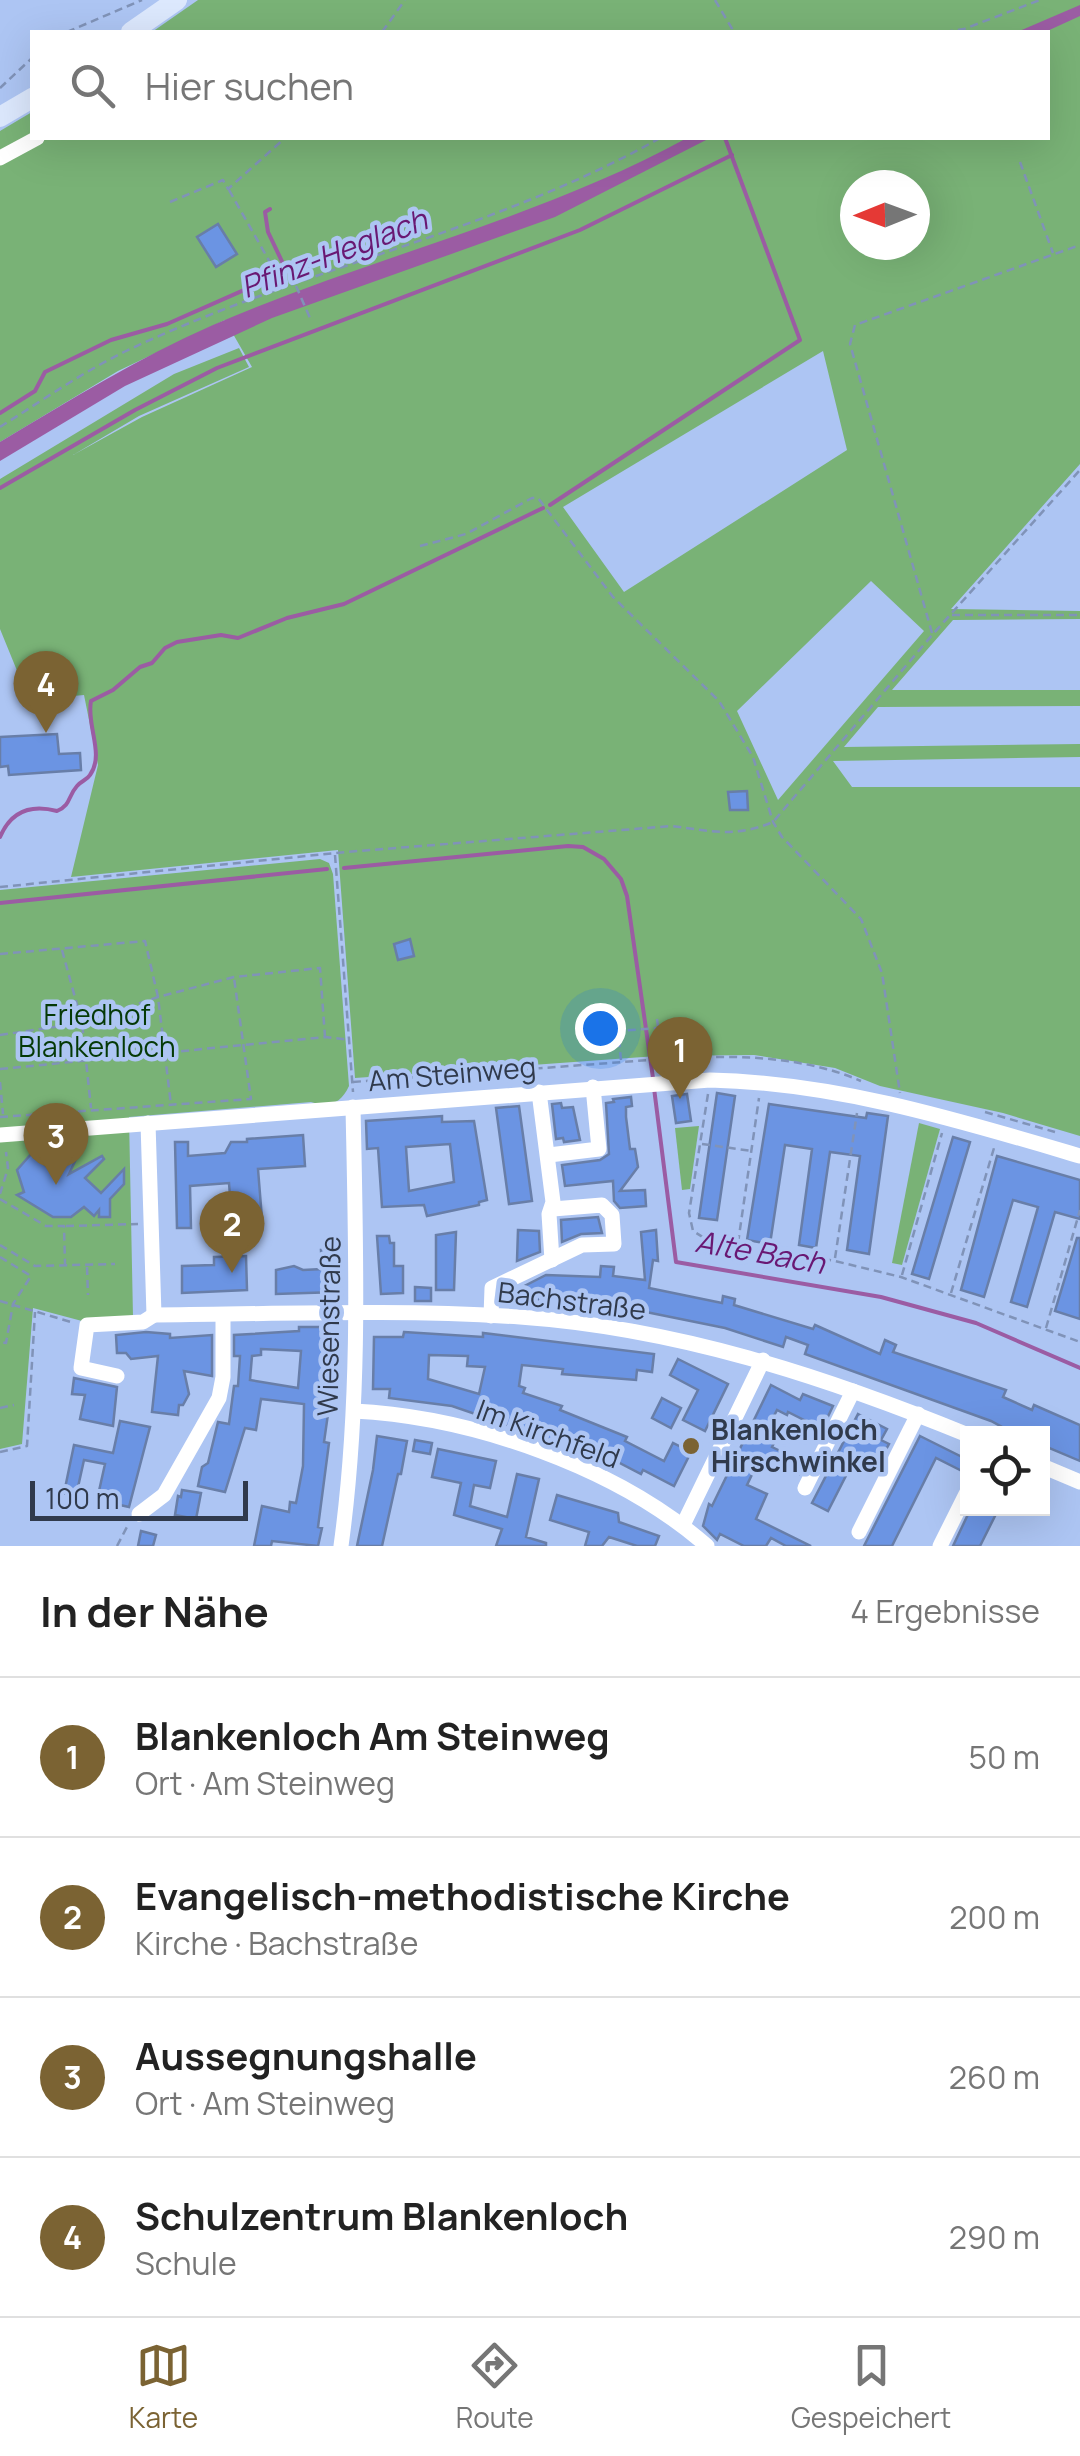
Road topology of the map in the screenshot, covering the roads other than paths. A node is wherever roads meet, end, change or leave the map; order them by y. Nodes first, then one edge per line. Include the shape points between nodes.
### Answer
1 (177, 0) edge
2 (134, 30) edge
3 (30, 99) edge
4 (0, 118) edge
5 (33, 140) edge
6 (0, 158) edge
7 (593, 1087) junction
8 (539, 1092) junction
9 (352, 1107) junction
10 (148, 1123) junction
11 (0, 1135) edge
12 (549, 1155) junction
13 (1080, 1156) edge
14 (553, 1205) junction
15 (552, 1260) junction
16 (358, 1312) junction
17 (154, 1315) junction
18 (223, 1315) junction
19 (492, 1316) junction
20 (763, 1360) junction
21 (117, 1376) dead end
22 (853, 1391) junction
23 (354, 1411) junction
24 (918, 1414) junction
25 (960, 1432) edge
26 (1050, 1469) edge
27 (1080, 1482) edge
28 (805, 1488) dead end
29 (960, 1506) edge
30 (139, 1514) road end
31 (683, 1525) junction
32 (860, 1532) dead end
33 (341, 1546) edge
34 (707, 1546) edge
35 (940, 1546) edge

1 - 2 main road
3 - 4 main road
5 - 6 street
7 - 8 street, Am Steinweg
7 - 12 street via 599,1149
7 - 13 street, Am Steinweg via 762,1082 896,1104
8 - 9 street, Am Steinweg
8 - 12 street
9 - 10 street, Am Steinweg
9 - 16 street, Wiesenstraße
10 - 11 street, Am Steinweg
10 - 17 street
12 - 14 street
14 - 15 street
14 - 15 street via 602,1205 612,1215 614,1244 582,1246
15 - 19 street via 492,1288
16 - 18 street, Bachstraße
16 - 19 street, Bachstraße
16 - 23 street, Wiesenstraße
17 - 18 street, Bachstraße
17 - 21 street, Bachstraße via 143,1322 87,1325 81,1368
18 - 30 street via 218,1398 164,1494
19 - 20 street, Bachstraße via 644,1333
20 - 22 street, Bachstraße
20 - 31 street
22 - 24 street, Bachstraße
22 - 28 street
23 - 31 street, Im Kirchfeld via 474,1430 527,1448 628,1490
23 - 33 street, Wiesenstraße
24 - 25 street, Bachstraße
24 - 32 street
26 - 27 street
29 - 35 street
31 - 34 street, Im Kirchfeld

